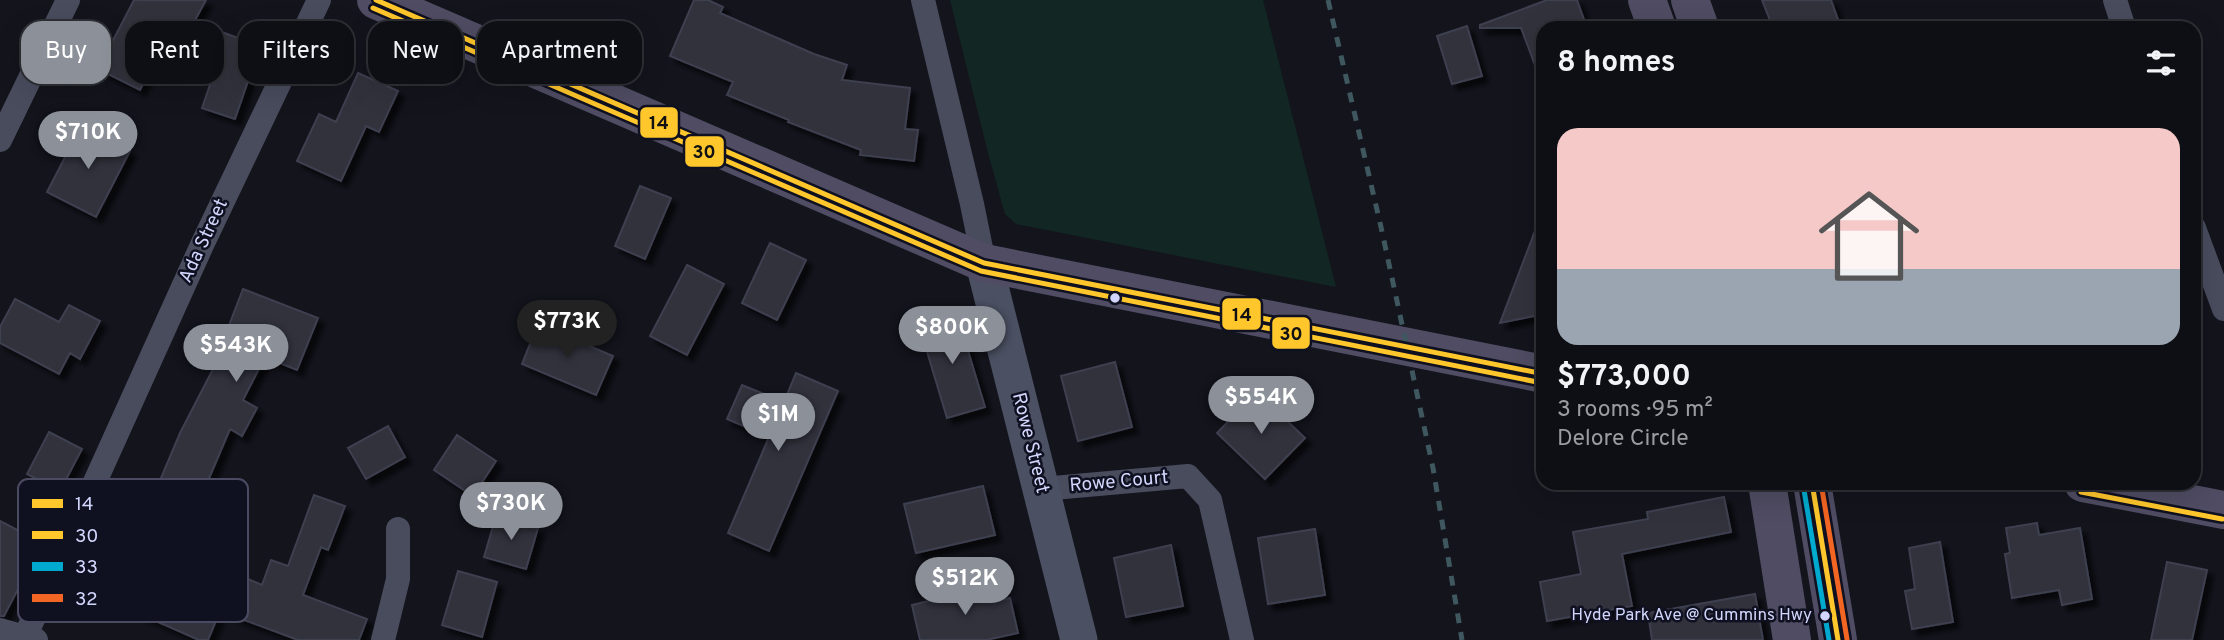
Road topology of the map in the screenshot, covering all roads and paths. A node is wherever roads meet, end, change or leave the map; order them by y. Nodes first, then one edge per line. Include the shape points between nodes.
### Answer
1 (68, 0) edge
2 (319, 0) edge
3 (376, 0) edge
4 (923, 0) edge
5 (1647, 0) edge
6 (1690, 0) edge
7 (2115, 0) edge
8 (1654, 21) edge
9 (1698, 21) edge
10 (2122, 21) edge
11 (0, 140) edge
12 (2201, 247) edge
13 (984, 263) junction
14 (2224, 309) edge
15 (1536, 372) edge
16 (100, 479) edge
17 (1042, 489) junction
18 (1768, 490) edge
19 (1813, 490) edge
20 (2120, 490) edge
21 (2224, 510) edge
22 (398, 528) dead end
23 (0, 630) edge
24 (31, 638) edge
25 (383, 640) edge
26 (1079, 640) edge
27 (1242, 640) edge
28 (1792, 640) edge
29 (1838, 640) edge

1 - 11 street
2 - 16 street, Ada Street via 202,246
3 - 13 main road
4 - 13 street, Rowe Street
5 - 8 main road
6 - 9 main road
7 - 10 street
12 - 14 street
13 - 15 main road
13 - 17 street, Rowe Street
17 - 26 street, Rowe Street
17 - 27 street, Rowe Court via 1188,476 1210,500
18 - 28 main road
19 - 29 main road
20 - 21 main road
22 - 25 street via 398,579
23 - 24 street

